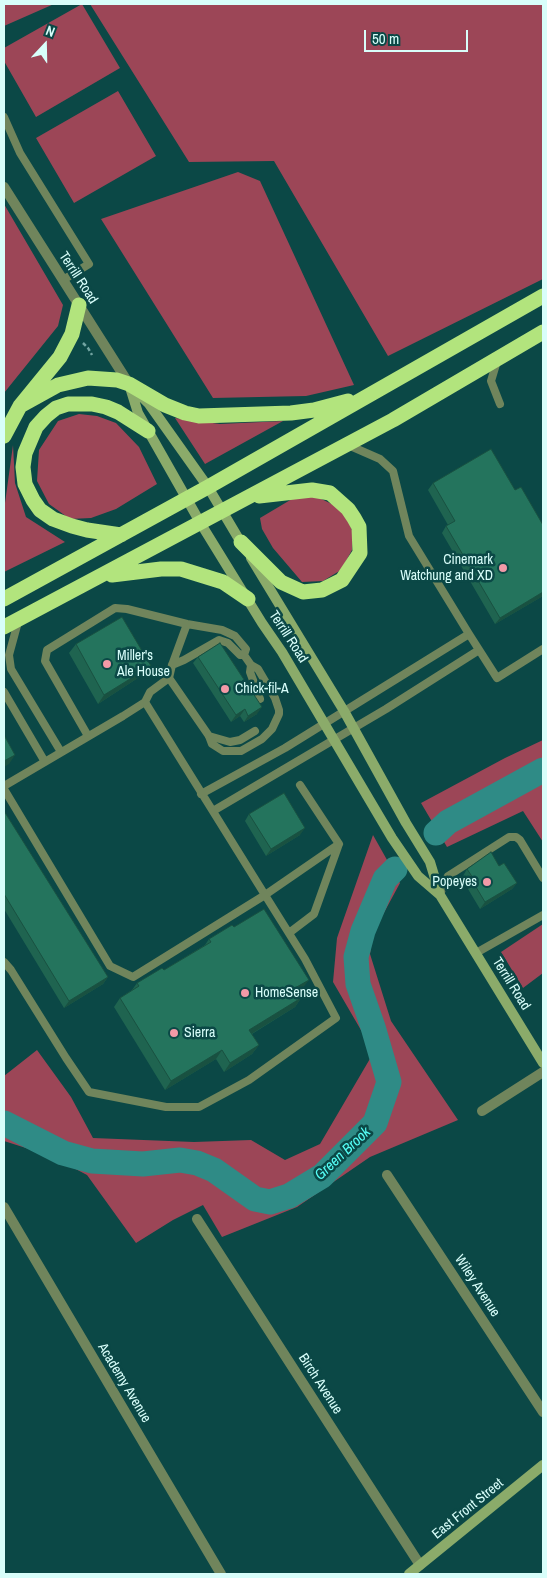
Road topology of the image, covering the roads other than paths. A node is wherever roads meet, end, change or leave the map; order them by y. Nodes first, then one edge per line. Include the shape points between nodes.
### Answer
1 (4, 117) edge
2 (4, 187) edge
3 (63, 280) junction
4 (543, 296) edge
5 (79, 305) junction
6 (543, 332) edge
7 (497, 359) junction
8 (129, 384) junction
9 (365, 397) junction
10 (500, 404) dead end
11 (20, 406) junction
12 (148, 431) junction
13 (4, 436) edge
14 (346, 444) junction
15 (208, 487) junction
16 (250, 498) junction
17 (187, 499) junction
18 (224, 511) junction
19 (201, 524) junction
20 (121, 535) junction
21 (241, 542) junction
22 (100, 577) junction
23 (4, 599) edge
24 (248, 599) junction
25 (19, 619) junction
26 (187, 624) junction
27 (4, 627) edge
28 (468, 634) junction
29 (543, 649) edge
30 (478, 650) junction
31 (244, 655) junction
32 (172, 665) junction
33 (251, 665) junction
34 (169, 678) junction
35 (4, 692) edge
36 (260, 699) dead end
37 (145, 702) junction
38 (344, 711) junction
39 (324, 724) junction
40 (354, 728) junction
41 (255, 731) dead end
42 (88, 736) junction
43 (210, 736) junction
44 (334, 739) junction
45 (60, 752) junction
46 (45, 762) junction
47 (300, 785) dead end
48 (4, 787) edge
49 (201, 794) junction
50 (213, 811) junction
51 (339, 844) junction
52 (543, 878) edge
53 (265, 895) junction
54 (440, 895) junction
55 (543, 915) edge
56 (289, 933) junction
57 (476, 953) junction
58 (4, 962) edge
59 (543, 1062) edge
60 (543, 1072) edge
61 (482, 1111) dead end
62 (387, 1175) dead end
63 (4, 1207) edge
64 (197, 1218) dead end
65 (543, 1412) edge
66 (543, 1465) edge
67 (420, 1565) junction
68 (221, 1574) edge
69 (409, 1574) edge

1 - 3 lane via 20,153 89,264
2 - 3 street, Terrill Road
3 - 5 street, Terrill Road
4 - 9 highway
5 - 8 street, Terrill Road
5 - 11 highway via 72,334 60,357
6 - 7 highway
7 - 10 lane via 491,381
7 - 14 highway
8 - 9 highway via 165,405 199,416 291,413
8 - 11 highway via 99,378 75,380 58,385
8 - 12 street, Terrill Road via 138,413
8 - 15 street, Terrill Road via 149,404
9 - 15 highway
11 - 13 highway
12 - 17 street, Terrill Road
12 - 20 highway via 106,407 68,404 56,408 36,427 25,453 25,484 40,510 72,526
14 - 16 highway
14 - 28 lane via 380,459 393,471 409,536
15 - 17 highway
15 - 18 street, Terrill Road
16 - 18 highway
16 - 21 highway via 312,490 330,493 354,518 360,553 342,580 322,590 303,592 281,582
17 - 19 street, Terrill Road
17 - 20 highway
18 - 19 highway
18 - 21 street, Terrill Road
19 - 22 highway
19 - 24 street, Terrill Road
20 - 23 highway
21 - 38 street, Terrill Road
22 - 24 highway via 181,569 223,582
22 - 25 highway
24 - 39 street, Terrill Road
25 - 27 highway
25 - 45 lane via 9,655 11,669
26 - 31 lane via 222,630 235,636 246,649
26 - 32 lane
26 - 42 lane via 115,608 47,650 44,661
28 - 30 lane
28 - 38 lane
29 - 30 lane via 497,678
30 - 40 lane
31 - 32 lane via 240,655 228,642 219,640
31 - 33 lane
32 - 34 lane
33 - 36 lane via 250,672
33 - 43 lane via 258,669 277,703 279,714 272,729 241,751 223,751 212,744
34 - 37 lane via 150,692
34 - 43 lane
35 - 46 lane
37 - 42 lane
37 - 49 lane
38 - 39 lane
38 - 40 street, Terrill Road
39 - 44 street, Terrill Road
39 - 49 lane
40 - 44 lane
40 - 54 street, Terrill Road via 430,862
41 - 43 lane via 230,742
42 - 45 lane
44 - 50 lane
44 - 54 street, Terrill Road via 392,838 418,876
45 - 46 lane
46 - 48 lane
47 - 51 lane
48 - 53 lane via 110,966 132,977
49 - 50 lane
50 - 53 lane
51 - 53 lane
51 - 56 lane via 314,914
52 - 54 lane via 520,840 509,837 448,876
53 - 56 lane
54 - 57 street, Terrill Road
55 - 57 lane
56 - 58 lane via 336,1018 249,1080 199,1107 166,1107 89,1092
57 - 59 street, Terrill Road
60 - 61 street
62 - 65 street, Wiley Avenue
63 - 68 street, Academy Avenue
64 - 67 street, Birch Avenue
66 - 67 street, East Front Street
67 - 69 street, East Front Street

